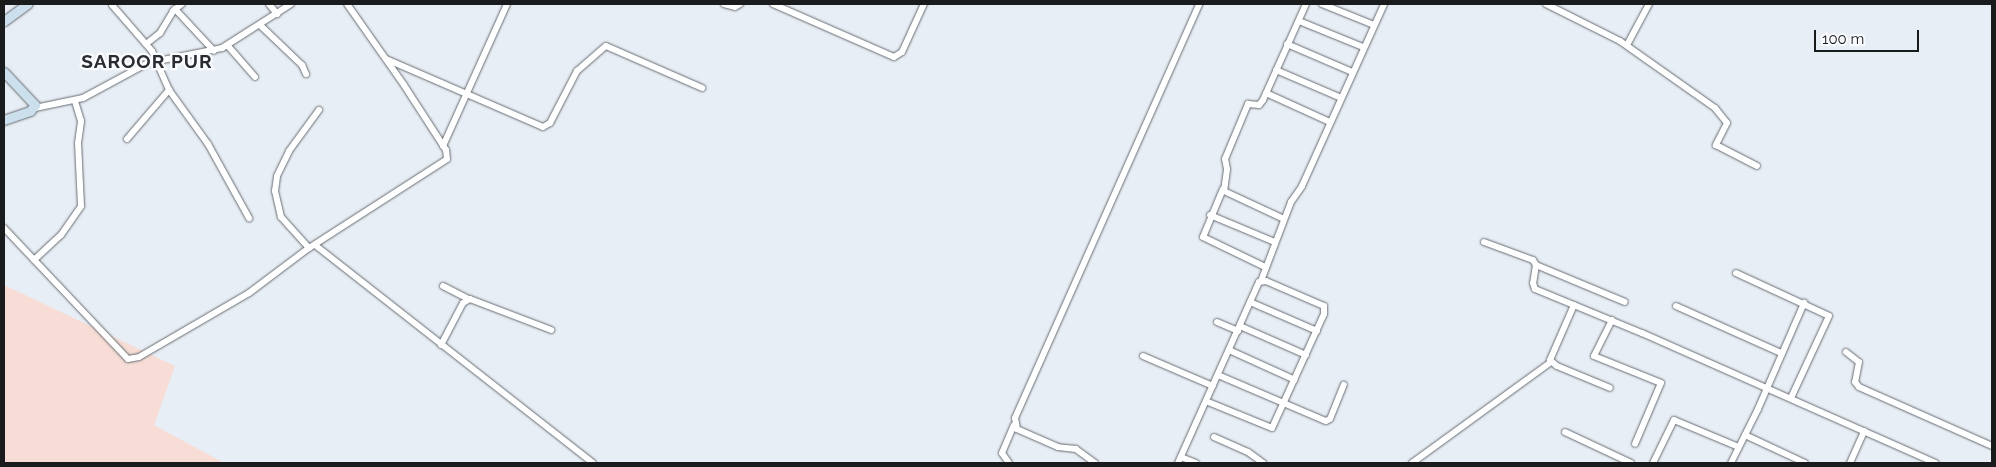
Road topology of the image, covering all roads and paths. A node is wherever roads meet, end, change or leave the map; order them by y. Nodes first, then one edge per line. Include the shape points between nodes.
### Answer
1 (27, 4) edge
2 (182, 4) edge
3 (269, 4) edge
4 (291, 4) edge
5 (347, 4) edge
6 (508, 4) edge
7 (724, 4) edge
8 (740, 4) edge
9 (773, 4) edge
10 (924, 4) edge
11 (1199, 4) edge
12 (1306, 4) edge
13 (1322, 4) edge
14 (1384, 4) edge
15 (1546, 4) edge
16 (1649, 4) edge
17 (112, 6) dead end
18 (175, 9) junction
19 (277, 14) junction
20 (1299, 20) junction
21 (4, 21) edge
22 (261, 26) junction
23 (1374, 26) junction
24 (146, 44) junction
25 (1287, 44) junction
26 (1627, 45) junction
27 (228, 46) junction
28 (1364, 48) junction
29 (214, 51) junction
30 (385, 58) junction
31 (158, 61) junction
32 (1276, 70) junction
33 (4, 72) edge
34 (1352, 72) junction
35 (306, 74) dead end
36 (255, 77) dead end
37 (702, 88) dead end
38 (169, 90) junction
39 (1266, 93) junction
40 (467, 94) junction
41 (1341, 98) junction
42 (75, 101) junction
43 (35, 108) junction
44 (319, 110) dead end
45 (4, 120) edge
46 (1330, 122) junction
47 (128, 139) dead end
48 (443, 146) junction
49 (1757, 166) dead end
50 (1223, 189) junction
51 (1210, 215) junction
52 (248, 218) dead end
53 (1284, 219) junction
54 (4, 228) edge
55 (1275, 242) junction
56 (1484, 242) dead end
57 (312, 247) junction
58 (34, 260) junction
59 (1536, 265) junction
60 (1265, 267) junction
61 (1736, 273) dead end
62 (1262, 281) junction
63 (443, 286) dead end
64 (468, 299) junction
65 (1250, 302) junction
66 (1625, 302) dead end
67 (1804, 303) junction
68 (1574, 305) junction
69 (1676, 306) dead end
70 (1612, 320) junction
71 (1217, 322) dead end
72 (1239, 329) junction
73 (551, 330) dead end
74 (1317, 331) junction
75 (441, 345) junction
76 (1229, 350) junction
77 (1846, 352) dead end
78 (1781, 353) junction
79 (1306, 355) junction
80 (1144, 356) dead end
81 (1551, 362) junction
82 (1218, 375) junction
83 (1295, 380) junction
84 (1344, 385) dead end
85 (1213, 386) junction
86 (1610, 388) dead end
87 (1767, 388) junction
88 (1791, 398) junction
89 (1206, 400) junction
90 (1284, 404) junction
91 (1014, 425) junction
92 (1864, 431) junction
93 (1565, 432) dead end
94 (1745, 435) junction
95 (1214, 437) dead end
96 (1635, 444) dead end
97 (1992, 446) edge
98 (1739, 447) junction
99 (1180, 460) edge
100 (593, 463) edge
101 (1008, 463) edge
102 (1095, 463) edge
103 (1196, 463) edge
104 (1263, 463) edge
105 (1412, 463) edge
106 (1630, 463) edge
107 (1653, 463) edge
108 (1730, 463) edge
109 (1805, 463) edge
110 (1850, 463) edge
111 (1935, 463) edge

1 - 21 street
2 - 18 street
3 - 19 street
4 - 19 street
5 - 30 street
6 - 40 street
7 - 8 street
9 - 10 street via 894,57 902,52
11 - 91 street via 1095,242 1018,406
12 - 20 street
13 - 23 street
14 - 23 street
15 - 26 street
16 - 26 street
17 - 24 street
18 - 24 street via 160,33
18 - 29 street
19 - 22 street
20 - 25 street
20 - 28 street
22 - 27 street
22 - 35 street via 302,64
23 - 28 street
24 - 31 street
25 - 32 street
25 - 34 street
26 - 49 street via 1725,116 1727,123 1716,145
27 - 29 street
27 - 36 street
28 - 34 street
29 - 31 street
30 - 40 street
30 - 48 street
31 - 38 street
31 - 42 street via 127,72
32 - 39 street
32 - 41 street
33 - 43 street via 30,96
34 - 41 street
37 - 40 street via 606,46 578,71 546,127
38 - 47 street
38 - 52 street via 208,144
39 - 46 street
39 - 50 street via 1259,105 1246,106 1226,152 1227,172
40 - 48 street
41 - 46 street
42 - 43 street
42 - 58 street via 81,116 78,144 81,206 62,235
43 - 45 street
44 - 57 street via 289,150 277,176 275,191 281,217
46 - 53 street
48 - 57 street via 447,159 436,168
50 - 51 street
50 - 53 street
51 - 55 street
51 - 60 street via 1203,232 1205,238
53 - 55 street
54 - 58 street
55 - 60 street
56 - 59 street via 1529,258
57 - 58 street via 238,300 132,359 124,358
57 - 75 street
59 - 66 street
59 - 68 street via 1535,289
60 - 62 street
61 - 67 street
62 - 65 street
62 - 74 street via 1324,306
63 - 64 street
64 - 73 street
64 - 75 street
65 - 72 street
65 - 74 street
67 - 78 street
67 - 88 street via 1830,318
68 - 70 street
68 - 81 street via 1551,354
69 - 78 street
70 - 87 street
70 - 96 street via 1594,356 1661,384
71 - 72 street
72 - 76 street
72 - 79 street
74 - 79 street
75 - 100 street
76 - 82 street
76 - 83 street
77 - 97 street via 1858,360 1855,382 1858,387
78 - 87 street
79 - 83 street
80 - 85 street
81 - 86 street
81 - 105 street
82 - 85 street
82 - 90 street
83 - 90 street
84 - 90 street via 1328,421
85 - 89 street
87 - 88 street
87 - 94 street
88 - 92 street
89 - 90 street via 1272,428
89 - 99 street
91 - 101 street via 1002,453
91 - 102 street via 1053,445 1080,450
92 - 110 street
92 - 111 street
93 - 106 street
94 - 98 street
94 - 109 street
95 - 104 street via 1248,452
98 - 107 street via 1674,420
98 - 108 street
99 - 103 street

